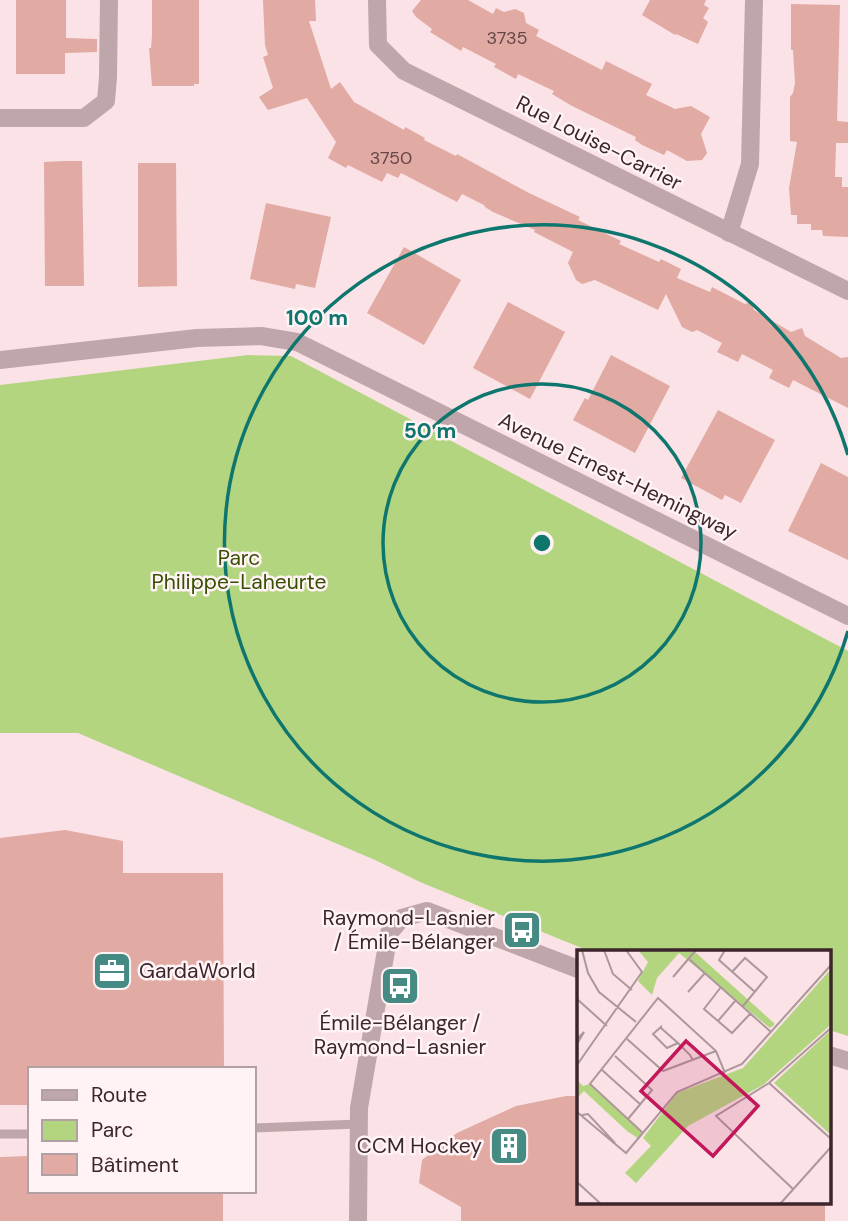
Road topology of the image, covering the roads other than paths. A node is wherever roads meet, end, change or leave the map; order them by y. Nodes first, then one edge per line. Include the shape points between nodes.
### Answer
1 (109, 0) edge
2 (377, 0) edge
3 (754, 0) edge
4 (0, 118) edge
5 (729, 233) junction
6 (848, 291) edge
7 (0, 359) edge
8 (848, 616) edge
9 (577, 968) edge
10 (830, 1055) edge
11 (848, 1060) edge
12 (359, 1124) junction
13 (256, 1128) edge
14 (28, 1134) edge
15 (0, 1135) edge
16 (358, 1221) edge

1 - 4 street via 106,101 84,118
2 - 5 street, Rue Louise-Carrier via 378,45 404,71
3 - 5 street via 750,164
5 - 6 street, Rue Louise-Carrier
7 - 8 street, Avenue Ernest-Hemingway via 197,338 261,336 297,342
9 - 12 street via 427,911 402,918 389,933
10 - 11 street
12 - 13 lane
12 - 16 street
14 - 15 lane

